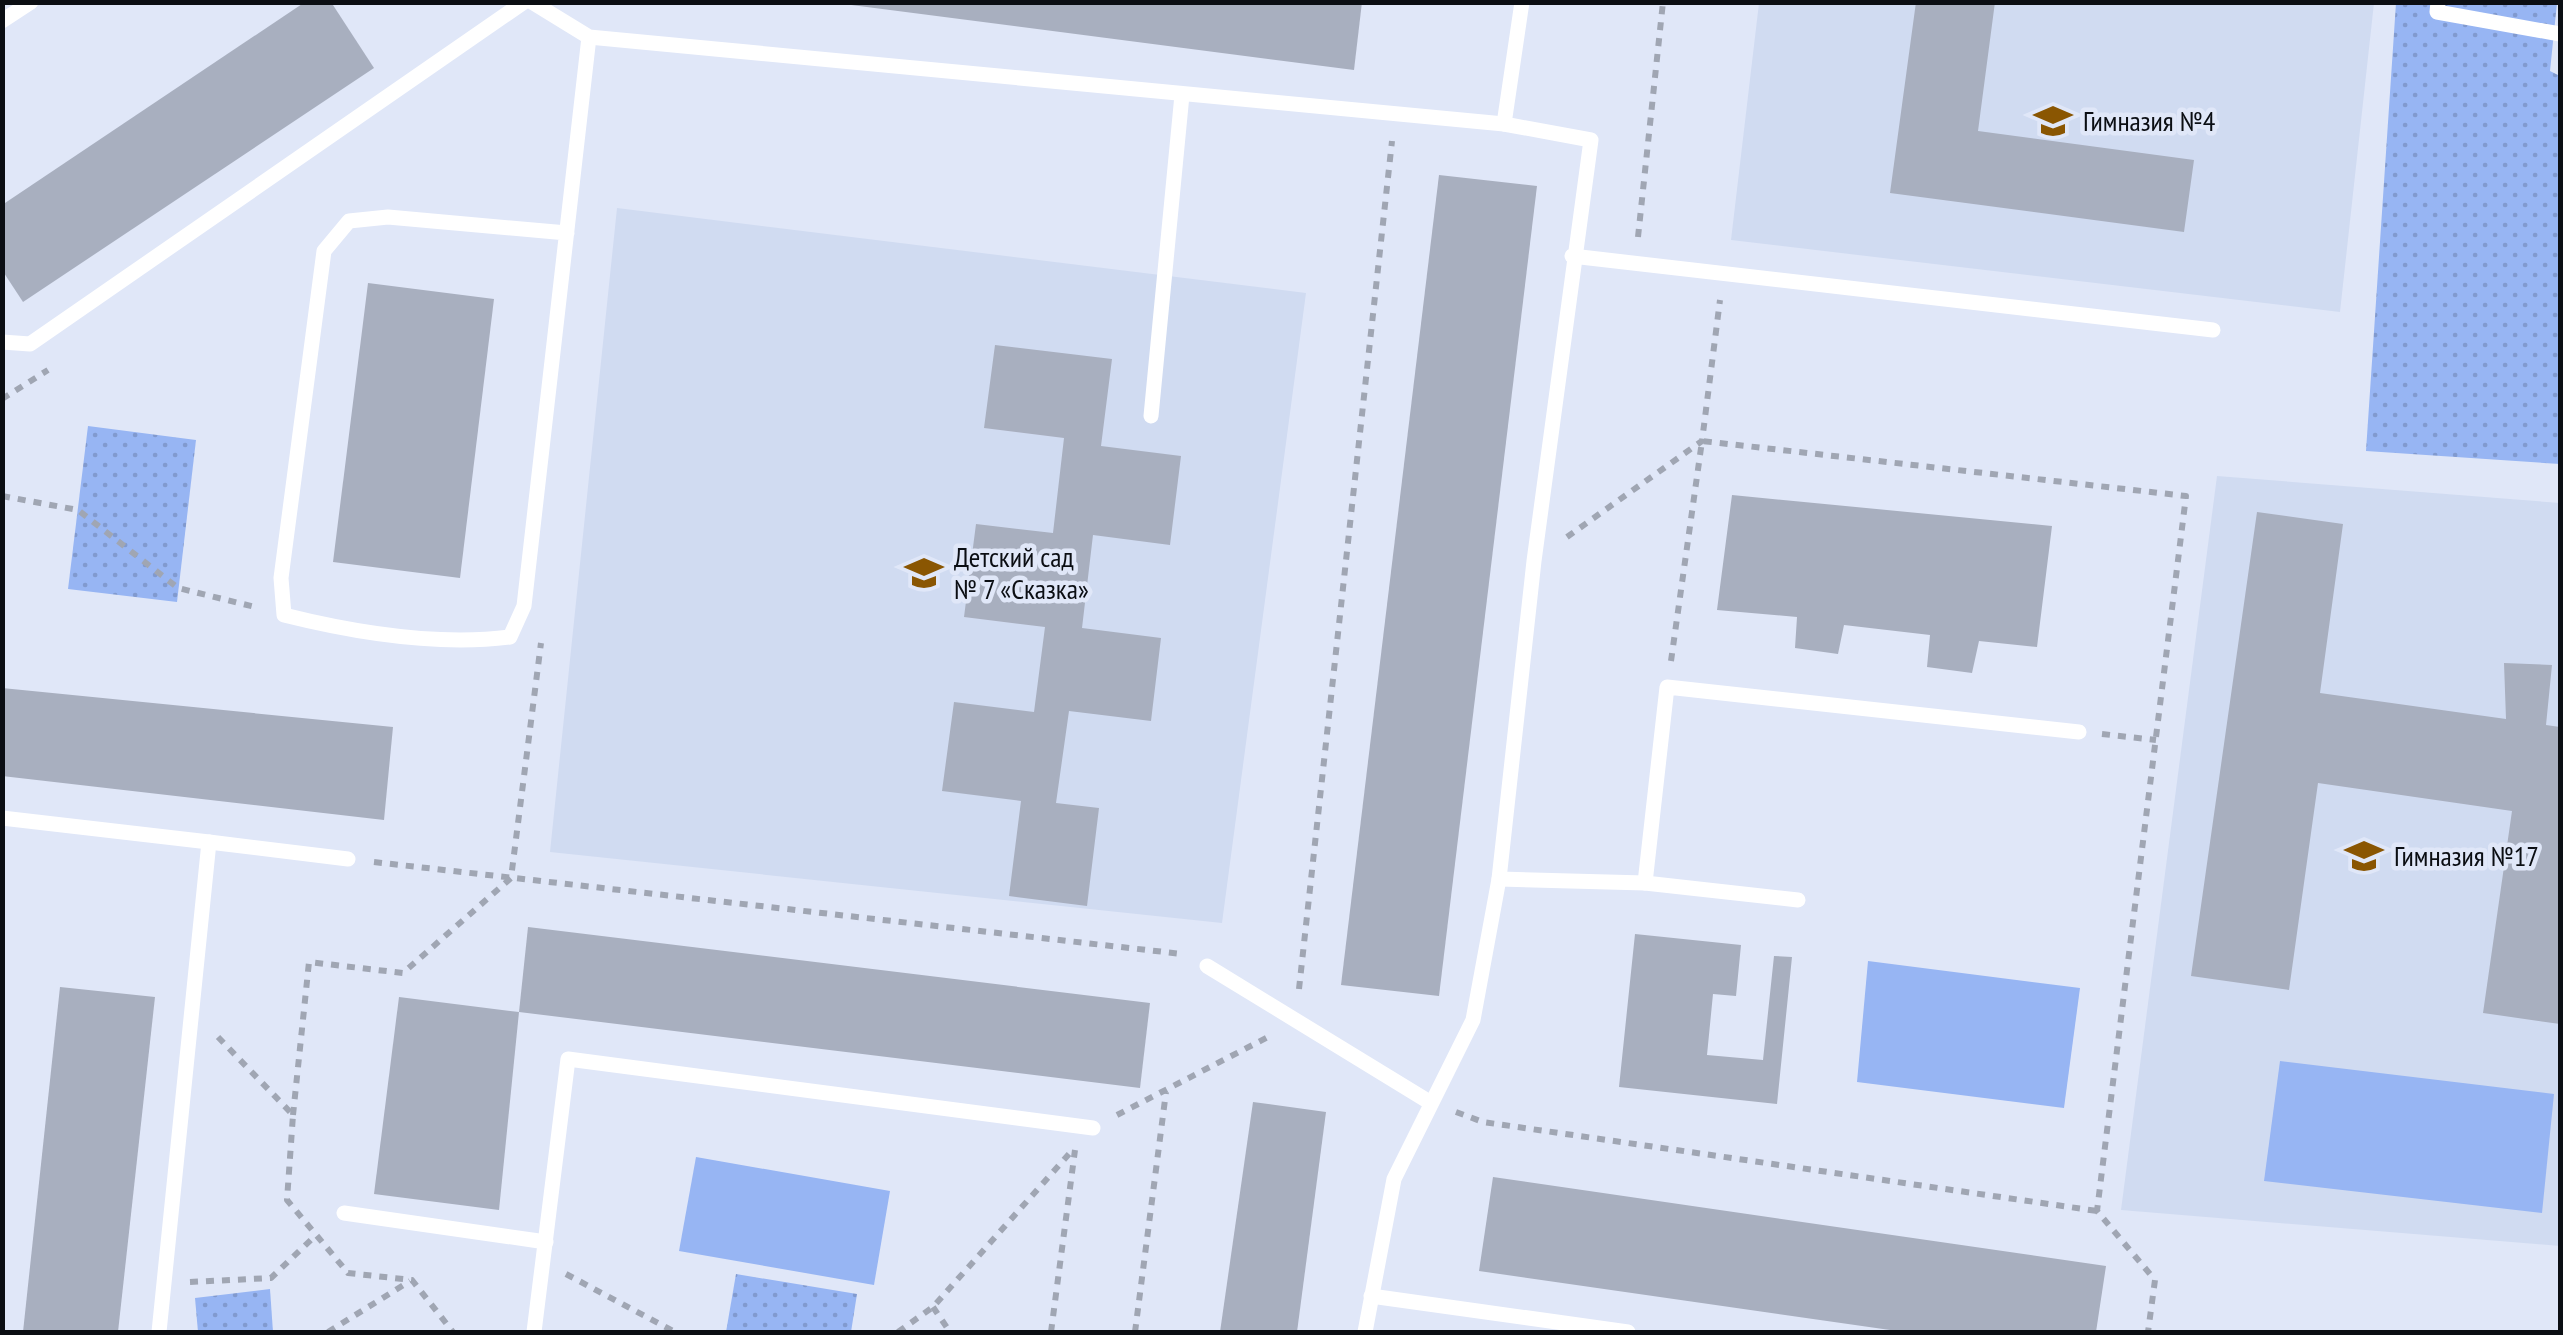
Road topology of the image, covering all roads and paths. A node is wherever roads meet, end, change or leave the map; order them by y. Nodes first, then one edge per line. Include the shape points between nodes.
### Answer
1 (30, 2) edge
2 (528, 2) edge
3 (1522, 2) edge
4 (1664, 2) edge
5 (2438, 2) edge
6 (2, 21) edge
7 (2560, 34) edge
8 (589, 37) junction
9 (1182, 95) junction
10 (1394, 116) junction
11 (1504, 124) junction
12 (567, 234) junction
13 (1572, 256) junction
14 (1636, 263) junction
15 (1723, 274) junction
16 (2214, 330) dead end
17 (2, 342) edge
18 (64, 360) dead end
19 (2, 399) edge
20 (1151, 416) dead end
21 (2, 496) edge
22 (1534, 562) junction
23 (284, 615) junction
24 (542, 636) dead end
25 (2078, 732) joint
26 (2156, 740) dead end
27 (2, 818) edge
28 (209, 842) junction
29 (348, 859) joint
30 (511, 878) junction
31 (1499, 879) junction
32 (1645, 883) junction
33 (1798, 900) dead end
34 (1208, 966) joint
35 (192, 1009) junction
36 (1295, 1023) junction
37 (1166, 1090) junction
38 (1431, 1103) junction
39 (293, 1115) junction
40 (1093, 1128) junction
41 (1076, 1147) junction
42 (2097, 1211) dead end
43 (344, 1212) dead end
44 (316, 1235) junction
45 (546, 1242) junction
46 (543, 1262) junction
47 (412, 1280) junction
48 (164, 1284) junction
49 (1371, 1296) junction
50 (933, 1307) junction
51 (159, 1332) edge
52 (328, 1332) edge
53 (453, 1332) edge
54 (534, 1332) edge
55 (675, 1332) edge
56 (898, 1332) edge
57 (950, 1332) edge
58 (1051, 1332) edge
59 (1135, 1332) edge
60 (1365, 1332) edge
61 (1628, 1332) edge

1 - 6 lane
2 - 8 lane
2 - 17 lane via 30,344
3 - 11 lane
4 - 14 path
5 - 7 lane via 2437,12
8 - 9 lane
8 - 12 lane
9 - 10 lane
9 - 20 lane
10 - 11 lane
10 - 36 path
11 - 13 lane via 1590,140
12 - 23 lane via 388,217 349,220 324,250 281,578
12 - 23 lane via 524,606 510,637 466,643
13 - 14 lane
13 - 22 lane
14 - 15 lane
15 - 16 lane
15 - 22 path via 1702,440
18 - 19 path
21 - 23 path via 78,510 178,588
22 - 31 lane
24 - 30 path
25 - 26 path
25 - 32 lane via 1668,687
27 - 28 lane
28 - 29 lane
28 - 35 lane
29 - 30 path
30 - 34 path via 1189,955
30 - 39 path via 403,973 309,962
31 - 32 lane
31 - 38 lane via 1472,1020
32 - 33 lane
34 - 36 lane
35 - 39 path
35 - 48 lane
36 - 37 path
36 - 38 lane
37 - 40 path
37 - 59 path
38 - 42 path via 1483,1122
38 - 49 lane via 1394,1179
39 - 44 path via 286,1200
40 - 41 path
40 - 45 lane via 568,1060
41 - 50 path
41 - 58 path
43 - 45 lane
44 - 47 path via 348,1273
44 - 48 path via 271,1278
45 - 46 lane
46 - 54 lane
46 - 55 path
47 - 52 path
47 - 53 path
48 - 51 lane
49 - 60 lane
49 - 61 lane
50 - 56 path
50 - 57 path

